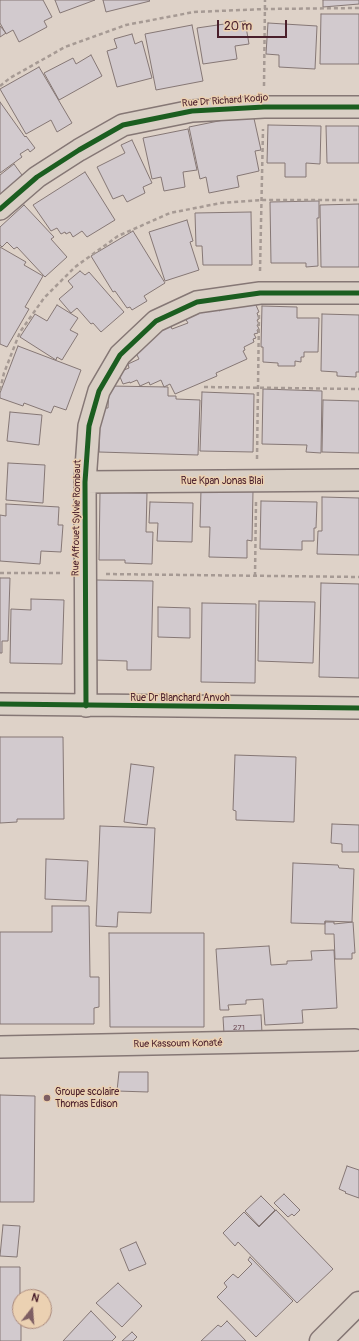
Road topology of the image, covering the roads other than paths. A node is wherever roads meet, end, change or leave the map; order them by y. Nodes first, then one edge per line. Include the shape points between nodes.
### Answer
1 (359, 107) edge
2 (0, 208) edge
3 (359, 293) edge
4 (359, 480) edge
5 (85, 482) junction
6 (0, 704) edge
7 (86, 706) junction
8 (359, 708) edge
9 (355, 1040) dead end
10 (0, 1047) edge
11 (359, 1303) edge
12 (321, 1341) edge

1 - 2 street, Rue Dr Richard Kodjo via 264,107 192,111 123,124 37,177
3 - 5 street, Rue Affouet Sylvie Rombaut via 260,293 197,302 156,321 120,355 99,391 89,426
4 - 5 street, Rue Kpan Jonas Blai
5 - 7 street, Rue Affouet Sylvie Rombaut
6 - 7 street, Rue Dr Blanchard Anvoh
7 - 8 street, Rue Dr Blanchard Anvoh
9 - 10 street, Rue Kassoum Konaté
11 - 12 street

